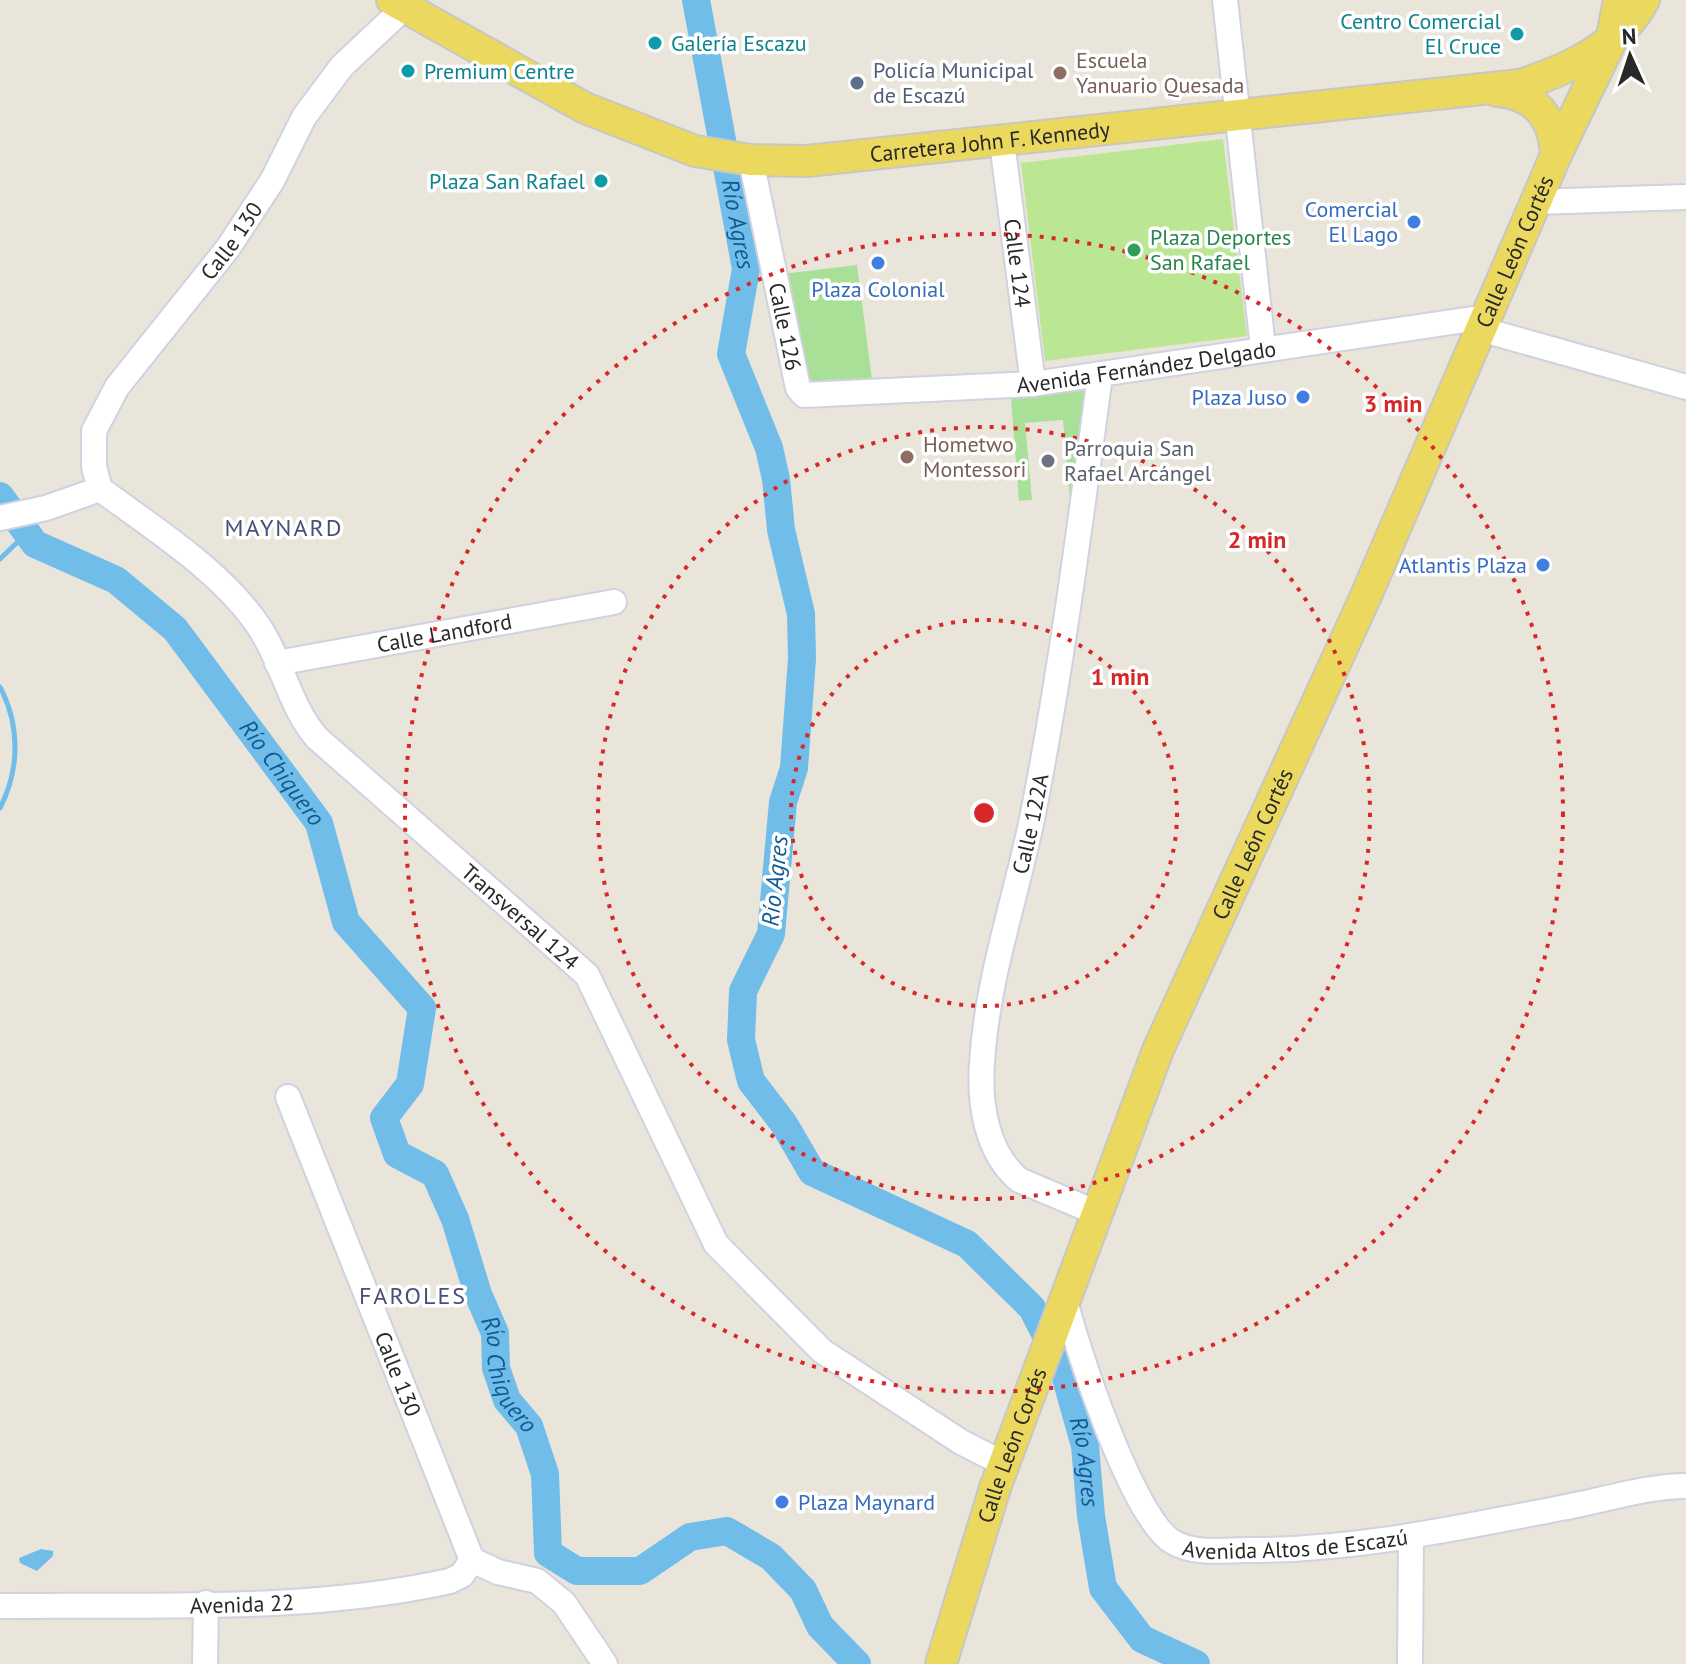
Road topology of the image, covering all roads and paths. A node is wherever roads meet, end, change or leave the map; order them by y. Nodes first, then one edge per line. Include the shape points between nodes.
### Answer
1 (1225, 0) edge
2 (398, 3) edge
3 (1626, 3) edge
4 (1611, 41) junction
5 (1552, 74) junction
6 (1487, 90) junction
7 (1239, 114) junction
8 (1002, 142) junction
9 (1556, 155) junction
10 (743, 159) junction
11 (1686, 197) edge
12 (1536, 202) junction
13 (1483, 323) junction
14 (1263, 348) junction
15 (1100, 376) junction
16 (1033, 384) junction
17 (1686, 387) edge
18 (804, 395) joint
19 (100, 489) junction
20 (0, 518) edge
21 (614, 602) dead end
22 (277, 663) junction
23 (288, 1097) dead end
24 (1095, 1212) junction
25 (1060, 1308) junction
26 (1004, 1464) junction
27 (1686, 1486) edge
28 (1411, 1537) junction
29 (472, 1560) junction
30 (206, 1603) junction
31 (0, 1606) edge
32 (205, 1664) edge
33 (605, 1664) edge
34 (941, 1664) edge
35 (1410, 1664) edge

1 - 7 street
2 - 10 main road, Carretera John F. Kennedy via 585,108 695,151
2 - 19 street, Calle 130 via 304,117 272,181 228,248 117,387 94,431
3 - 4 main road, Calle León Cortés via 1635,17
3 - 5 main road
4 - 5 main road, Carretera John F. Kennedy
4 - 9 main road, Calle León Cortés
5 - 6 main road, Carretera John F. Kennedy
6 - 7 main road, Carretera John F. Kennedy
6 - 9 main road via 1529,99 1545,114 1555,133
7 - 8 main road, Carretera John F. Kennedy
7 - 14 street
8 - 10 main road, Carretera John F. Kennedy via 819,161
8 - 16 street, Calle 124
9 - 12 main road, Calle León Cortés
10 - 18 street, Calle 126 via 798,388
11 - 12 street
12 - 13 main road, Calle León Cortés
13 - 14 street, Avenida Fernández Delgado
13 - 17 street, Avenida Fernández Delgado
13 - 24 main road, Calle León Cortés via 1358,613 1158,1050
14 - 15 street, Avenida Fernández Delgado
15 - 16 street, Avenida Fernández Delgado
15 - 24 street, Calle 122A via 1031,821 995,965 982,1062 989,1134 1009,1171
16 - 18 street, Avenida Fernández Delgado
19 - 20 street
19 - 22 street, Transversal 124 via 246,606
21 - 22 street, Calle Landford
22 - 26 street, Transversal 124 via 317,738 587,975 716,1244 822,1351
23 - 29 street, Calle 130
24 - 25 main road, Calle León Cortés
25 - 26 main road, Calle León Cortés
25 - 28 street, Avenida Altos de Escazú via 1151,1522 1173,1542 1200,1550 1307,1550
26 - 34 main road, Calle León Cortés
27 - 28 street, Avenida Altos de Escazú
28 - 35 street
29 - 30 street, Avenida 22 via 450,1581 401,1592
29 - 33 street via 537,1581 564,1603
30 - 31 street, Avenida 22
30 - 32 street

